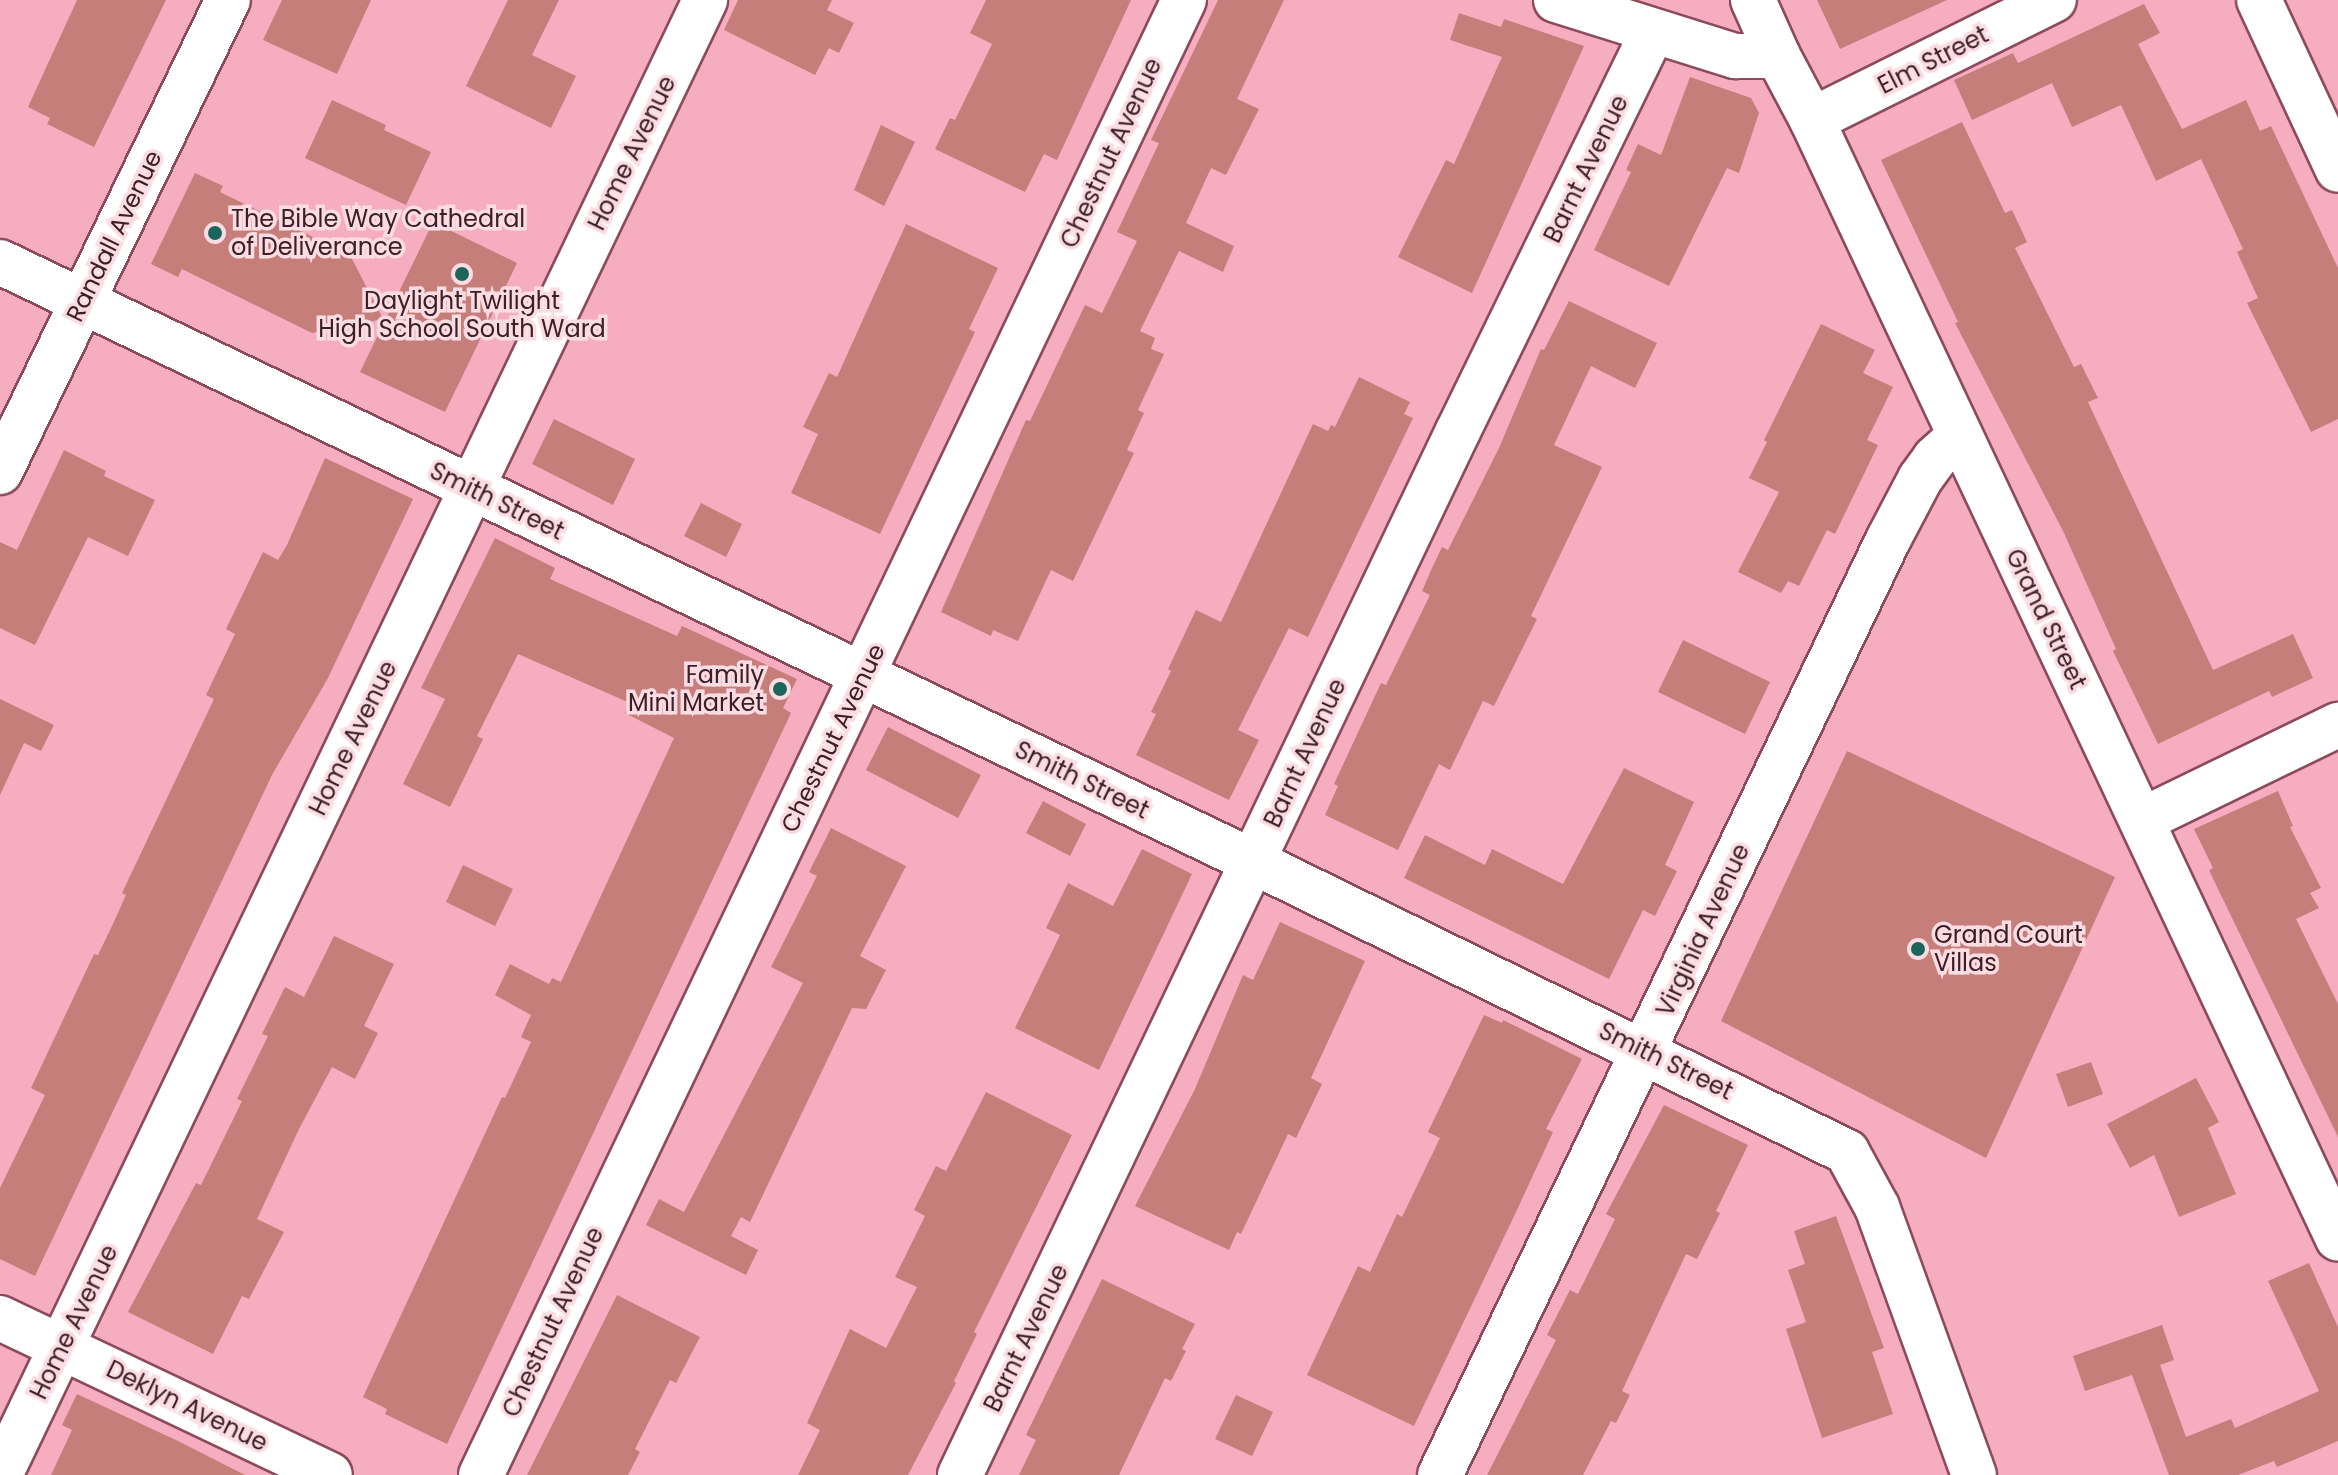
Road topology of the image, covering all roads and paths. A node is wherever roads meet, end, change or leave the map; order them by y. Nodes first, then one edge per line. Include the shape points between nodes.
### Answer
1 (228, 0) edge
2 (705, 0) edge
3 (1184, 0) edge
4 (1556, 0) edge
5 (1753, 0) edge
6 (2054, 0) edge
7 (2259, 0) edge
8 (1653, 32) junction
9 (1778, 56) junction
10 (1812, 120) junction
11 (2338, 170) edge
12 (0, 262) edge
13 (82, 301) junction
14 (1958, 437) junction
15 (0, 472) edge
16 (472, 489) junction
17 (864, 675) junction
18 (2338, 725) edge
19 (2142, 820) junction
20 (1254, 862) junction
21 (1646, 1051) junction
22 (2338, 1239) edge
23 (0, 1318) edge
24 (62, 1346) junction
25 (0, 1475) edge
26 (330, 1475) edge
27 (481, 1475) edge
28 (960, 1475) edge
29 (1440, 1475) edge
30 (1974, 1475) edge

1 - 13 street, Randall Avenue
2 - 16 street, Home Avenue
3 - 17 street, Chestnut Avenue
4 - 8 street
5 - 9 street, Grand Street
6 - 10 street, Elm Street
7 - 11 street
8 - 9 street via 1735,56
8 - 20 street, Barnt Avenue
9 - 10 street, Grand Street
10 - 14 street, Grand Street
12 - 13 street, Smith Street
13 - 15 street, Randall Avenue
13 - 16 street, Smith Street
14 - 19 street, Grand Street
14 - 21 street, Virginia Avenue via 1920,479 1888,540
16 - 17 street, Smith Street
16 - 24 street, Home Avenue
17 - 20 street, Smith Street
17 - 27 street, Chestnut Avenue
18 - 19 street
19 - 22 street, Grand Street
20 - 21 street, Smith Street
20 - 28 street, Barnt Avenue
21 - 29 street, Virginia Avenue
21 - 30 street, Smith Street via 1847,1152 1877,1207
23 - 24 street, Deklyn Avenue
24 - 25 street, Home Avenue
24 - 26 street, Deklyn Avenue

